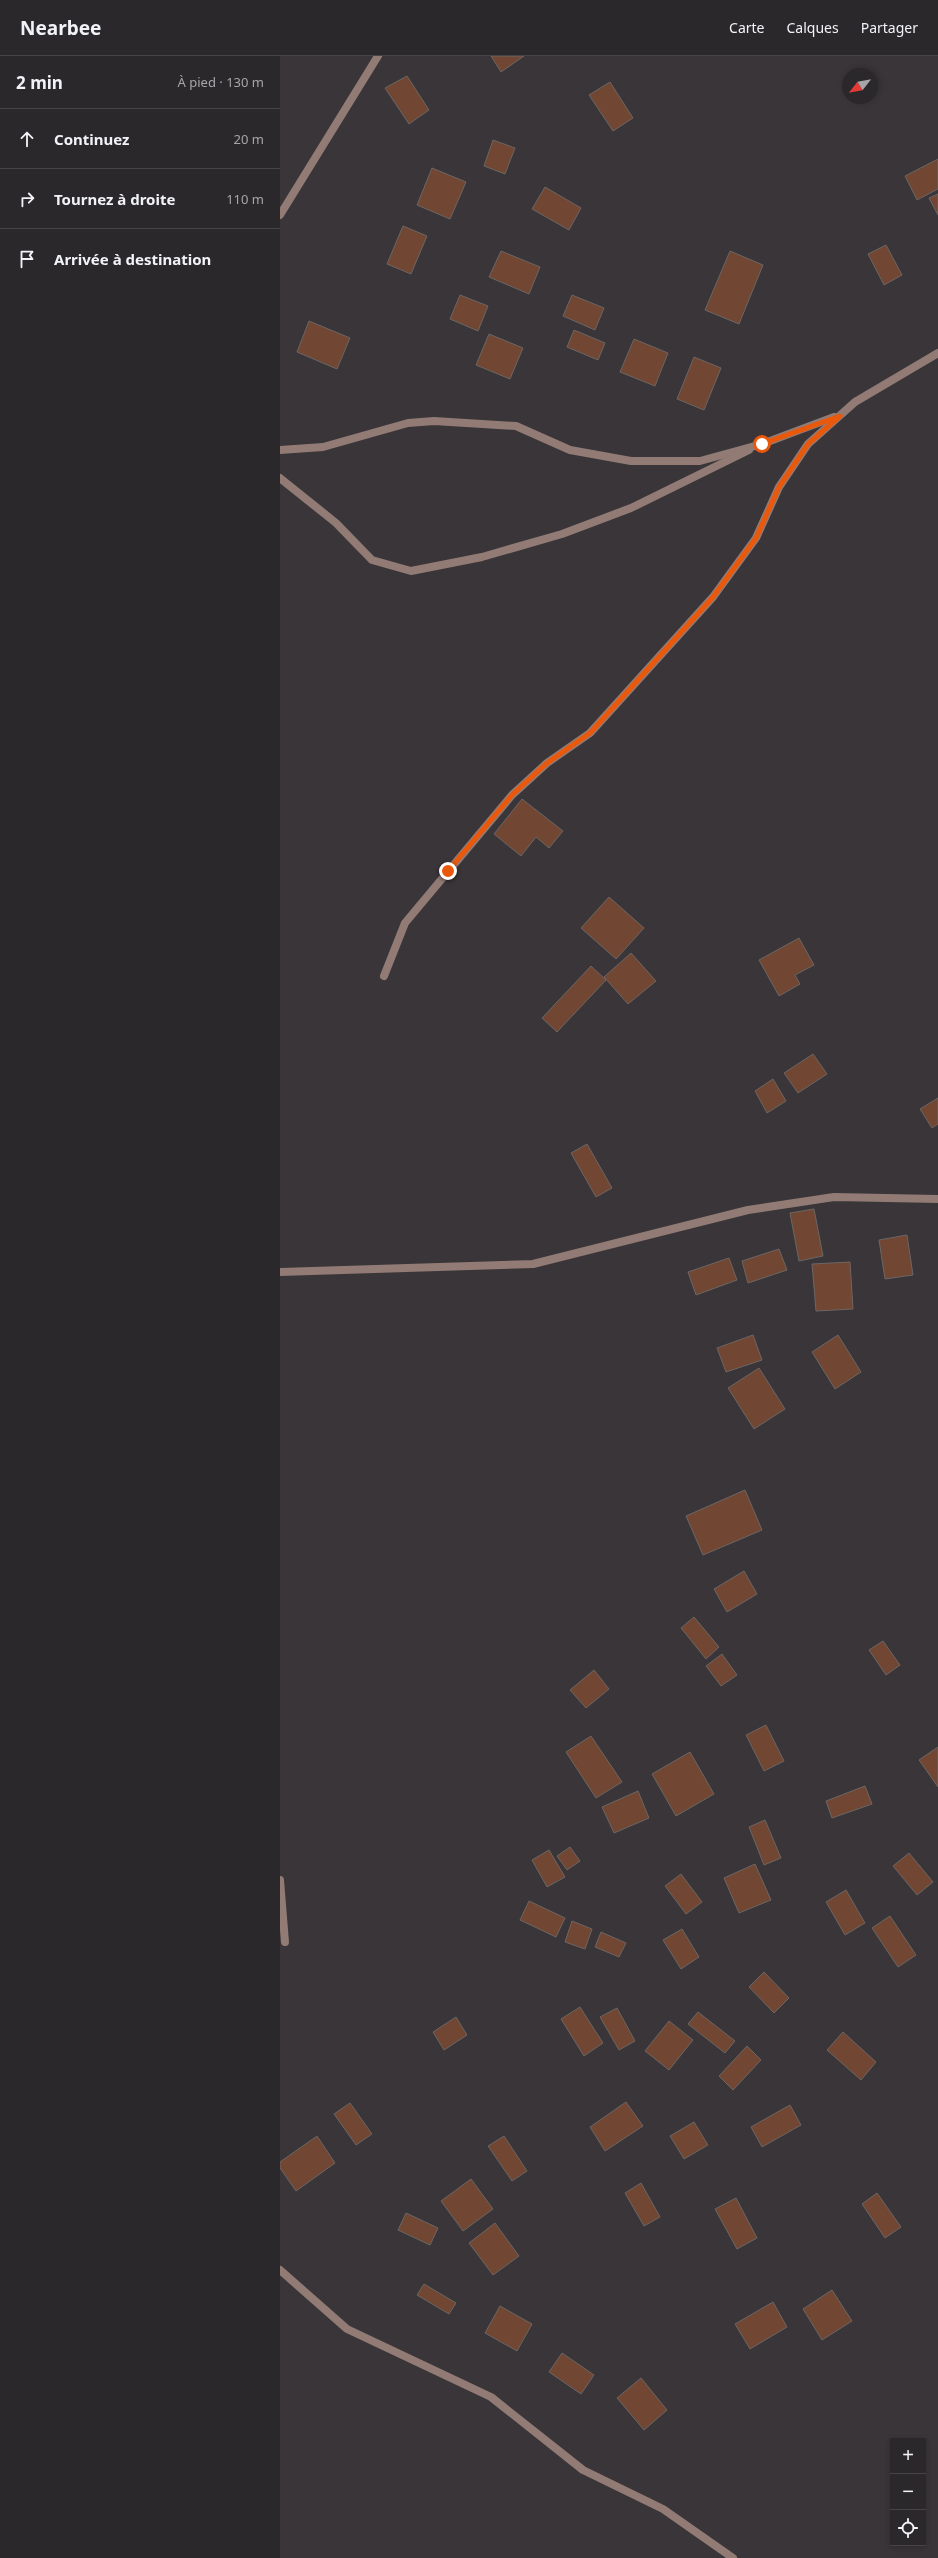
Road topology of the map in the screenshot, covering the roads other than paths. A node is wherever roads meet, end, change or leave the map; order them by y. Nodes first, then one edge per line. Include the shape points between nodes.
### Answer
1 (378, 56) edge
2 (280, 215) edge
3 (938, 353) edge
4 (840, 416) junction
5 (762, 444) junction
6 (280, 450) edge
7 (280, 478) edge
8 (384, 976) dead end
9 (938, 1199) edge
10 (280, 1272) edge
11 (280, 1880) edge
12 (285, 1942) dead end
13 (280, 2270) edge
14 (733, 2558) edge

1 - 2 street
3 - 4 street via 855,402
4 - 5 street
4 - 8 street via 808,444 779,487 756,538 713,597 590,733 547,763 512,795 405,923
5 - 6 street via 700,461 631,461 570,450 516,426 434,421 408,423 323,447
5 - 7 street via 631,508 562,534 482,557 411,571 372,560 336,523
9 - 10 street via 834,1197 748,1210 533,1264
11 - 12 street
13 - 14 street via 347,2329 490,2397 583,2470 663,2509

